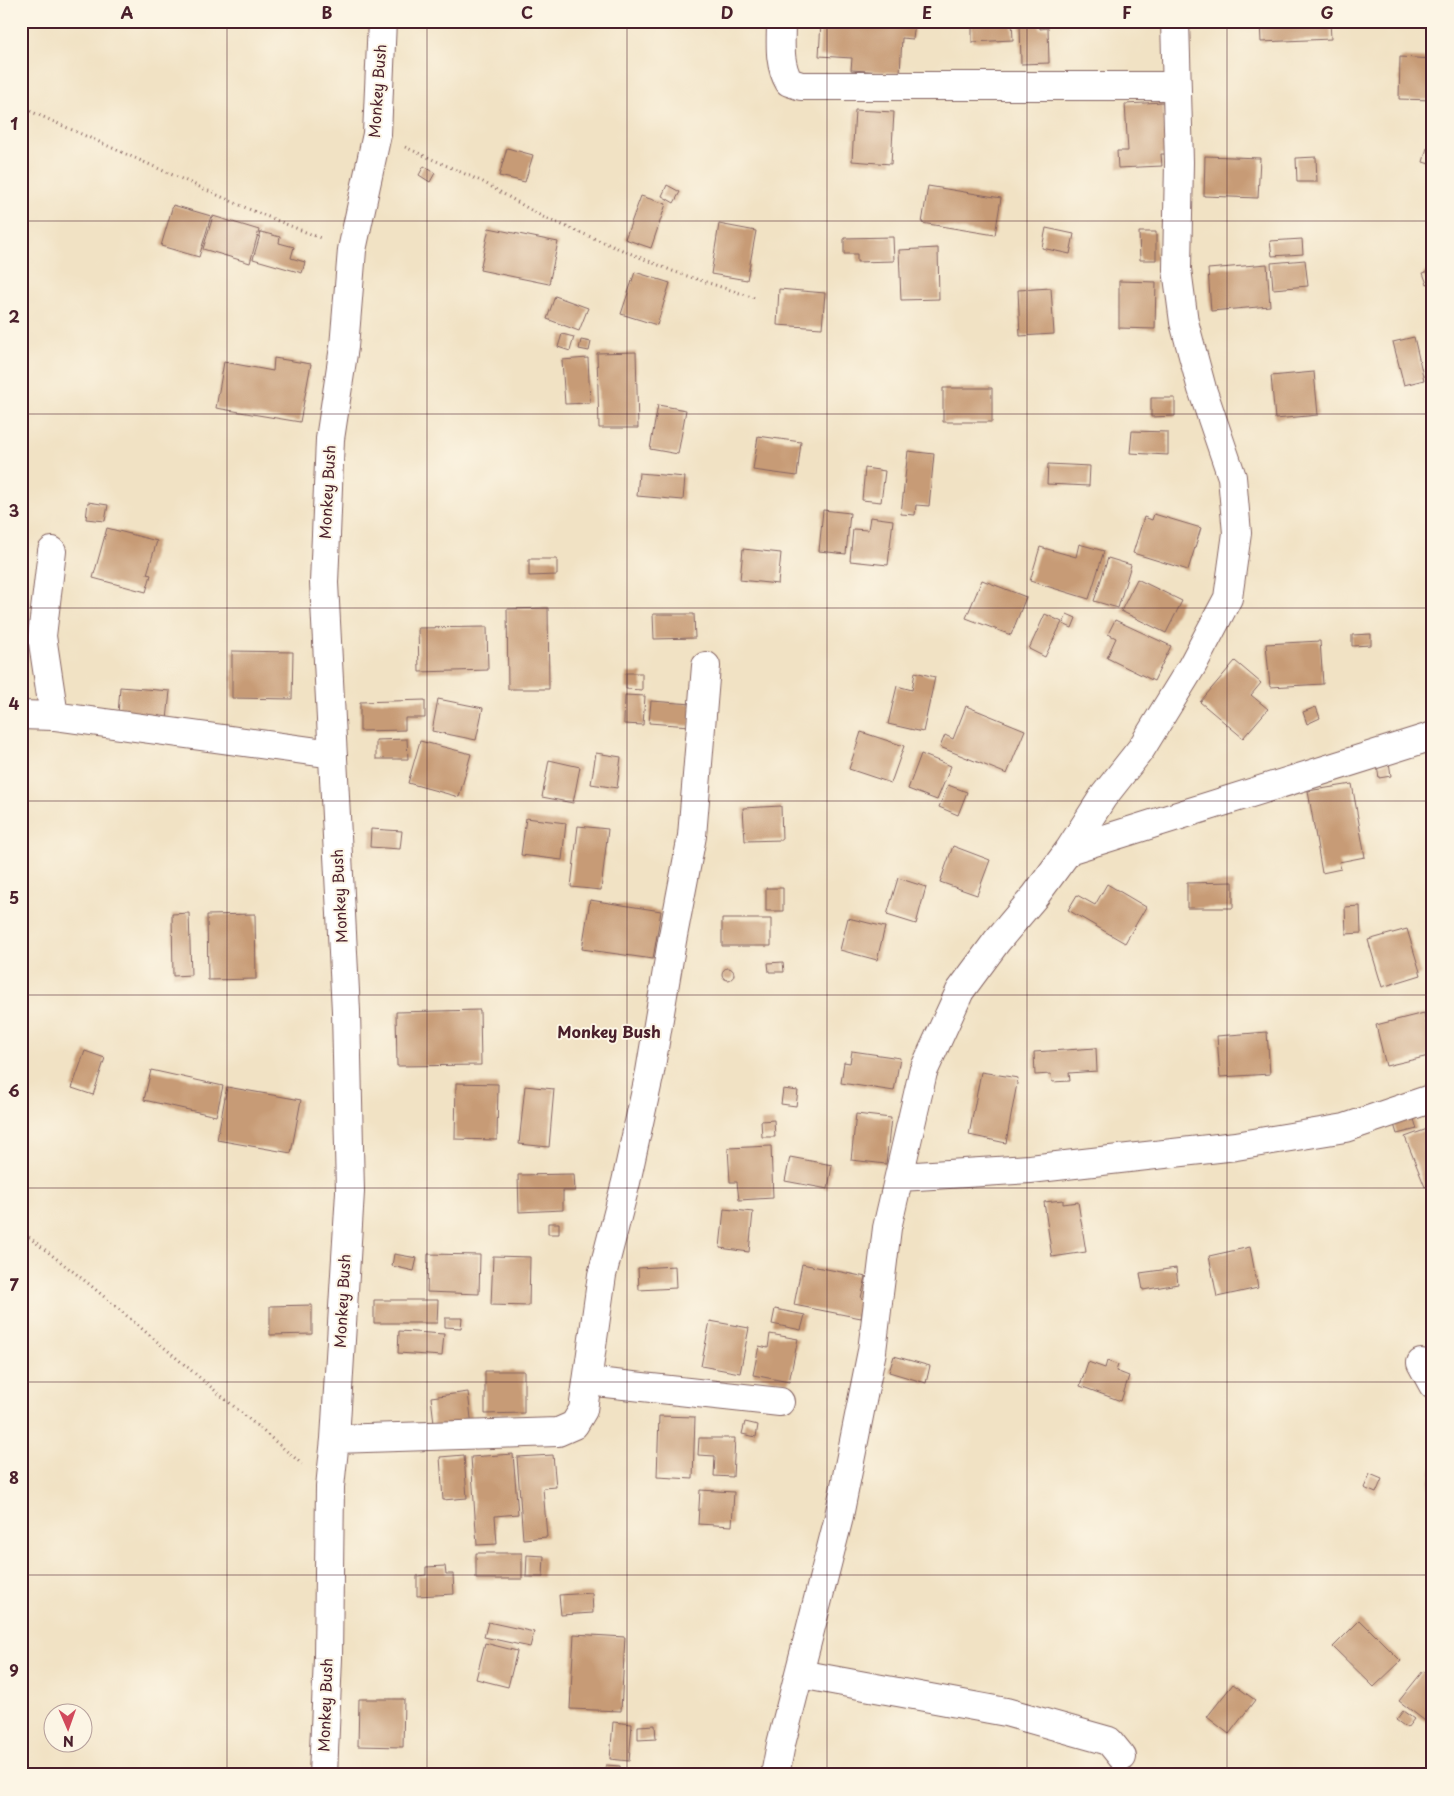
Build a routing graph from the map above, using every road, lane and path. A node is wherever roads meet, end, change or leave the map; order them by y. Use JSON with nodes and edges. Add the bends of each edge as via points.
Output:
{"nodes":[{"id":1,"x":382,"y":21,"type":"edge"},
{"id":2,"x":782,"y":21,"type":"edge"},
{"id":3,"x":1175,"y":21,"type":"edge"},
{"id":4,"x":1176,"y":86,"type":"junction"},
{"id":5,"x":21,"y":107,"type":"edge"},
{"id":6,"x":377,"y":134,"type":"junction"},
{"id":7,"x":352,"y":250,"type":"junction"},
{"id":8,"x":755,"y":298,"type":"dead end"},
{"id":9,"x":52,"y":551,"type":"dead end"},
{"id":10,"x":706,"y":666,"type":"dead end"},
{"id":11,"x":21,"y":715,"type":"edge"},
{"id":12,"x":54,"y":716,"type":"junction"},
{"id":13,"x":1433,"y":736,"type":"edge"},
{"id":14,"x":333,"y":754,"type":"junction"},
{"id":15,"x":1069,"y":850,"type":"junction"},
{"id":16,"x":1433,"y":1098,"type":"edge"},
{"id":17,"x":900,"y":1177,"type":"junction"},
{"id":18,"x":21,"y":1231,"type":"edge"},
{"id":19,"x":587,"y":1381,"type":"junction"},
{"id":20,"x":780,"y":1402,"type":"dead end"},
{"id":21,"x":335,"y":1439,"type":"junction"},
{"id":22,"x":330,"y":1487,"type":"junction"},
{"id":23,"x":800,"y":1674,"type":"junction"},
{"id":24,"x":1122,"y":1757,"type":"dead end"},
{"id":25,"x":323,"y":1775,"type":"edge"},
{"id":26,"x":775,"y":1775,"type":"edge"}],
"edges":[{"from":1,"to":6,"type":"street","name":"Monkey Bush"},
{"from":2,"to":4,"type":"street","via":[[783,72],[789,82],[801,86]]},
{"from":3,"to":4,"type":"street"},
{"from":4,"to":15,"type":"street","via":[[1179,162],[1177,269],[1184,322],[1202,389],[1232,476],[1237,533],[1228,598],[1192,666],[1141,749],[1103,797]]},
{"from":5,"to":7,"type":"path","via":[[251,210]]},
{"from":6,"to":7,"type":"street","name":"Monkey Bush"},
{"from":6,"to":8,"type":"path","via":[[483,182],[543,217],[675,272]]},
{"from":7,"to":14,"type":"street","name":"Monkey Bush","via":[[344,347],[330,439],[324,583]]},
{"from":9,"to":12,"type":"street","via":[[42,636]]},
{"from":10,"to":19,"type":"street","via":[[692,836],[650,1072],[602,1275]]},
{"from":11,"to":12,"type":"street"},
{"from":12,"to":14,"type":"street"},
{"from":13,"to":15,"type":"street"},
{"from":14,"to":21,"type":"street","name":"Monkey Bush","via":[[346,1011],[350,1192]]},
{"from":15,"to":17,"type":"street","via":[[960,991],[923,1072]]},
{"from":16,"to":17,"type":"street","via":[[1345,1128],[1236,1146],[1030,1169]]},
{"from":17,"to":23,"type":"street","via":[[888,1228],[872,1351],[838,1521]]},
{"from":18,"to":22,"type":"path","via":[[89,1284]]},
{"from":19,"to":20,"type":"street"},
{"from":19,"to":21,"type":"street","via":[[582,1410],[574,1426],[558,1432]]},
{"from":21,"to":22,"type":"street","name":"Monkey Bush"},
{"from":22,"to":25,"type":"street","name":"Monkey Bush"},
{"from":23,"to":24,"type":"street","via":[[1006,1712],[1108,1741]]},
{"from":23,"to":26,"type":"street"}]}
